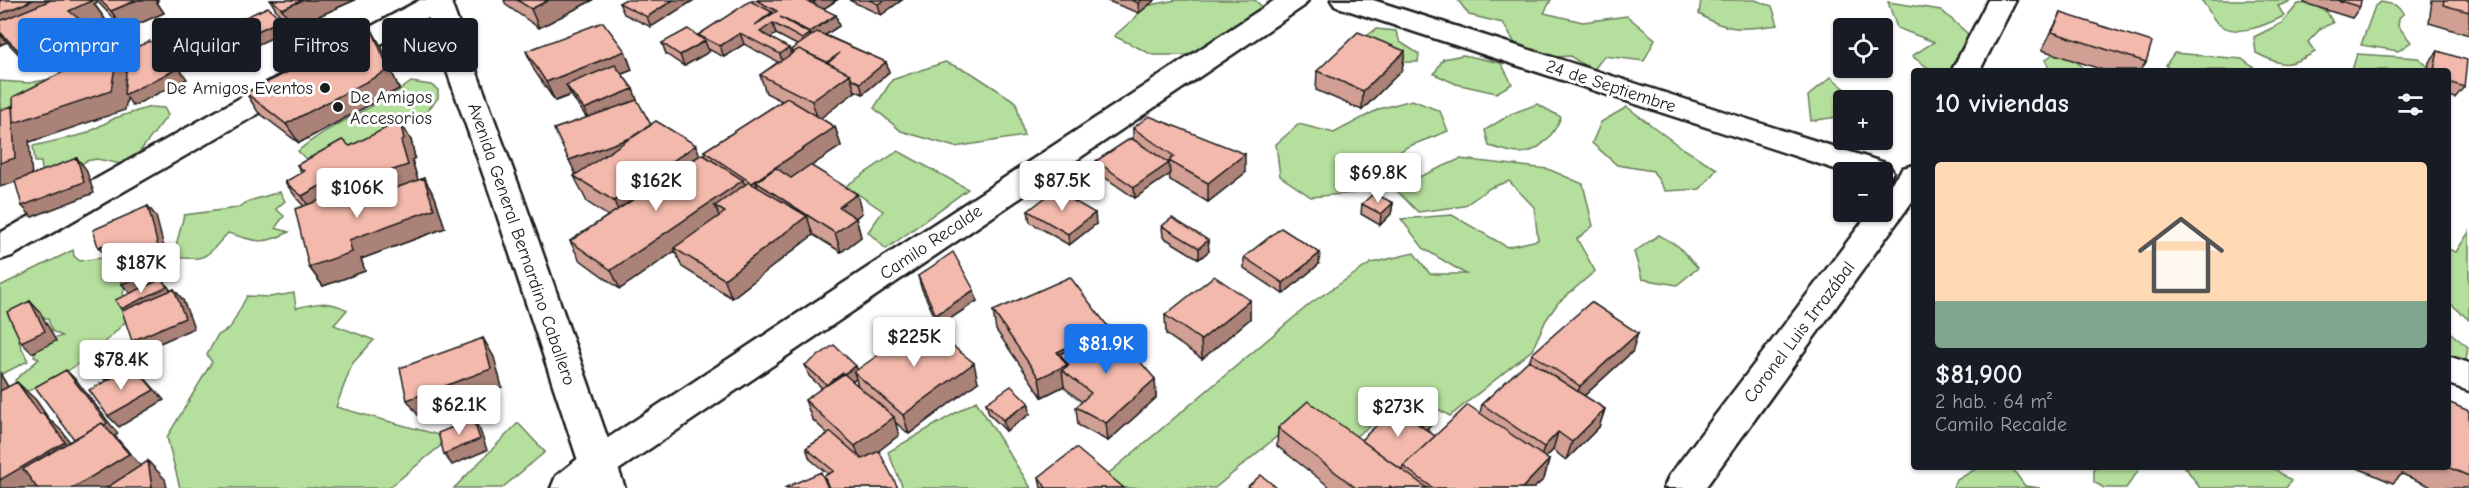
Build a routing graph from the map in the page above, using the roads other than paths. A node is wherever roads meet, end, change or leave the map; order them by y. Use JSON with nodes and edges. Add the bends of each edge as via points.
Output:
{"nodes":[{"id":1,"x":1294,"y":0,"type":"edge"},
{"id":2,"x":1345,"y":0,"type":"edge"},
{"id":3,"x":2002,"y":0,"type":"edge"},
{"id":4,"x":437,"y":1,"type":"edge"},
{"id":5,"x":1967,"y":68,"type":"edge"},
{"id":6,"x":1846,"y":162,"type":"edge"},
{"id":7,"x":1905,"y":179,"type":"edge"},
{"id":8,"x":0,"y":248,"type":"edge"},
{"id":9,"x":2451,"y":371,"type":"edge"},
{"id":10,"x":2469,"y":377,"type":"edge"},
{"id":11,"x":591,"y":480,"type":"edge"},
{"id":12,"x":1683,"y":488,"type":"edge"}],
"edges":[{"from":1,"to":11,"type":"street","name":"Camilo Recalde"},
{"from":2,"to":6,"type":"street","name":"24 de Septiembre"},
{"from":3,"to":5,"type":"street"},
{"from":4,"to":8,"type":"street"},
{"from":4,"to":11,"type":"street","name":"Avenida General Bernardino Caballero","via":[[506,194]]},
{"from":7,"to":12,"type":"street","name":"Coronel Luis Irrazábal"},
{"from":9,"to":10,"type":"street"}]}
